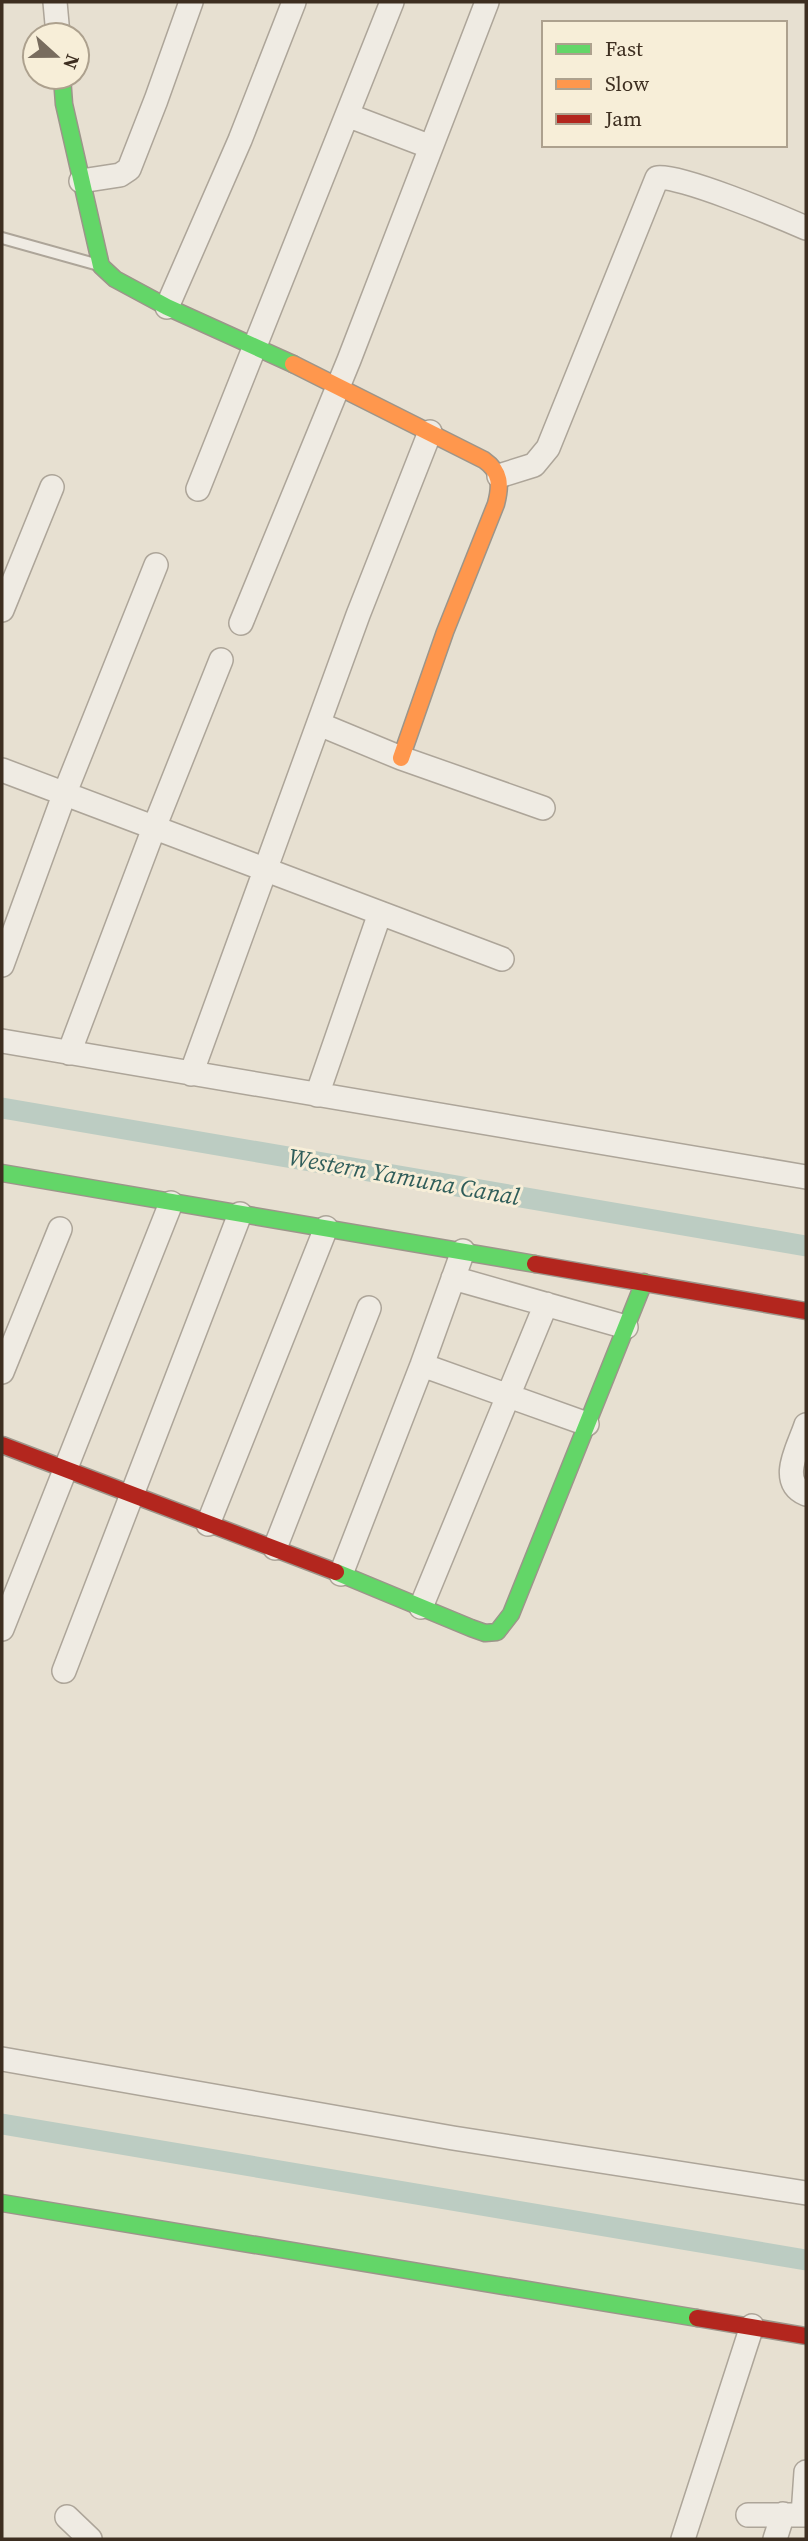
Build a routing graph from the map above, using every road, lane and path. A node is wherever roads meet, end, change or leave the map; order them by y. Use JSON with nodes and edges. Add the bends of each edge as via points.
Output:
{"nodes":[{"id":1,"x":55,"y":2,"type":"edge"},
{"id":2,"x":191,"y":2,"type":"edge"},
{"id":3,"x":294,"y":2,"type":"edge"},
{"id":4,"x":392,"y":2,"type":"edge"},
{"id":5,"x":486,"y":2,"type":"edge"},
{"id":6,"x":57,"y":21,"type":"edge"},
{"id":7,"x":63,"y":91,"type":"edge"},
{"id":8,"x":347,"y":115,"type":"junction"},
{"id":9,"x":431,"y":147,"type":"junction"},
{"id":10,"x":81,"y":181,"type":"junction"},
{"id":11,"x":806,"y":228,"type":"edge"},
{"id":12,"x":2,"y":238,"type":"edge"},
{"id":13,"x":101,"y":266,"type":"junction"},
{"id":14,"x":167,"y":307,"type":"junction"},
{"id":15,"x":256,"y":346,"type":"junction"},
{"id":16,"x":337,"y":386,"type":"junction"},
{"id":17,"x":430,"y":432,"type":"junction"},
{"id":18,"x":499,"y":476,"type":"junction"},
{"id":19,"x":52,"y":487,"type":"dead end"},
{"id":20,"x":198,"y":489,"type":"dead end"},
{"id":21,"x":156,"y":565,"type":"dead end"},
{"id":22,"x":2,"y":610,"type":"edge"},
{"id":23,"x":240,"y":623,"type":"dead end"},
{"id":24,"x":221,"y":660,"type":"dead end"},
{"id":25,"x":319,"y":724,"type":"junction"},
{"id":26,"x":401,"y":758,"type":"junction"},
{"id":27,"x":2,"y":770,"type":"edge"},
{"id":28,"x":64,"y":795,"type":"junction"},
{"id":29,"x":543,"y":808,"type":"dead end"},
{"id":30,"x":154,"y":828,"type":"junction"},
{"id":31,"x":265,"y":870,"type":"junction"},
{"id":32,"x":380,"y":913,"type":"junction"},
{"id":33,"x":502,"y":959,"type":"dead end"},
{"id":34,"x":2,"y":965,"type":"edge"},
{"id":35,"x":2,"y":1041,"type":"edge"},
{"id":36,"x":69,"y":1054,"type":"junction"},
{"id":37,"x":191,"y":1074,"type":"junction"},
{"id":38,"x":317,"y":1095,"type":"junction"},
{"id":39,"x":2,"y":1173,"type":"edge"},
{"id":40,"x":806,"y":1177,"type":"edge"},
{"id":41,"x":171,"y":1203,"type":"junction"},
{"id":42,"x":240,"y":1214,"type":"junction"},
{"id":43,"x":326,"y":1228,"type":"junction"},
{"id":44,"x":60,"y":1229,"type":"dead end"},
{"id":45,"x":463,"y":1251,"type":"junction"},
{"id":46,"x":453,"y":1278,"type":"junction"},
{"id":47,"x":644,"y":1282,"type":"junction"},
{"id":48,"x":545,"y":1304,"type":"junction"},
{"id":49,"x":369,"y":1308,"type":"dead end"},
{"id":50,"x":806,"y":1311,"type":"edge"},
{"id":51,"x":626,"y":1327,"type":"junction"},
{"id":52,"x":422,"y":1365,"type":"junction"},
{"id":53,"x":2,"y":1373,"type":"edge"},
{"id":54,"x":509,"y":1396,"type":"junction"},
{"id":55,"x":587,"y":1424,"type":"junction"},
{"id":56,"x":806,"y":1424,"type":"edge"},
{"id":57,"x":2,"y":1445,"type":"edge"},
{"id":58,"x":65,"y":1470,"type":"junction"},
{"id":59,"x":806,"y":1494,"type":"edge"},
{"id":60,"x":131,"y":1495,"type":"junction"},
{"id":61,"x":208,"y":1524,"type":"junction"},
{"id":62,"x":275,"y":1548,"type":"junction"},
{"id":63,"x":341,"y":1574,"type":"junction"},
{"id":64,"x":421,"y":1607,"type":"junction"},
{"id":65,"x":2,"y":1629,"type":"edge"},
{"id":66,"x":64,"y":1671,"type":"dead end"},
{"id":67,"x":2,"y":2059,"type":"edge"},
{"id":68,"x":806,"y":2193,"type":"edge"},
{"id":69,"x":2,"y":2203,"type":"edge"},
{"id":70,"x":752,"y":2326,"type":"junction"},
{"id":71,"x":806,"y":2336,"type":"edge"},
{"id":72,"x":806,"y":2472,"type":"edge"},
{"id":73,"x":798,"y":2514,"type":"edge"},
{"id":74,"x":748,"y":2515,"type":"dead end"},
{"id":75,"x":67,"y":2517,"type":"dead end"},
{"id":76,"x":90,"y":2539,"type":"edge"},
{"id":77,"x":683,"y":2539,"type":"edge"},
{"id":78,"x":775,"y":2539,"type":"edge"}],
"edges":[{"from":1,"to":6,"type":"street"},
{"from":2,"to":10,"type":"street","via":[[128,169],[120,175]]},
{"from":3,"to":14,"type":"street"},
{"from":4,"to":8,"type":"street"},
{"from":5,"to":9,"type":"street"},
{"from":7,"to":10,"type":"street"},
{"from":8,"to":9,"type":"street"},
{"from":8,"to":15,"type":"street"},
{"from":9,"to":16,"type":"street"},
{"from":10,"to":13,"type":"street"},
{"from":11,"to":18,"type":"street","via":[[687,181],[657,178],[548,448],[534,465]]},
{"from":12,"to":13,"type":"lane"},
{"from":13,"to":14,"type":"street","via":[[115,279]]},
{"from":14,"to":15,"type":"street"},
{"from":15,"to":16,"type":"street"},
{"from":15,"to":20,"type":"street"},
{"from":16,"to":17,"type":"street"},
{"from":16,"to":23,"type":"street"},
{"from":17,"to":18,"type":"street","via":[[484,460]]},
{"from":17,"to":25,"type":"street"},
{"from":18,"to":26,"type":"street","via":[[496,504]]},
{"from":19,"to":22,"type":"street"},
{"from":21,"to":28,"type":"street"},
{"from":24,"to":30,"type":"street"},
{"from":25,"to":26,"type":"street"},
{"from":25,"to":31,"type":"street"},
{"from":26,"to":29,"type":"street"},
{"from":27,"to":28,"type":"street"},
{"from":28,"to":30,"type":"street"},
{"from":28,"to":34,"type":"street"},
{"from":30,"to":31,"type":"street"},
{"from":30,"to":36,"type":"street"},
{"from":31,"to":32,"type":"street"},
{"from":31,"to":37,"type":"street"},
{"from":32,"to":33,"type":"street"},
{"from":32,"to":38,"type":"street"},
{"from":35,"to":36,"type":"street"},
{"from":36,"to":37,"type":"street"},
{"from":37,"to":38,"type":"street"},
{"from":38,"to":40,"type":"street"},
{"from":39,"to":41,"type":"street"},
{"from":41,"to":42,"type":"street"},
{"from":41,"to":58,"type":"street"},
{"from":42,"to":43,"type":"street"},
{"from":42,"to":60,"type":"street"},
{"from":43,"to":45,"type":"street"},
{"from":43,"to":61,"type":"street"},
{"from":44,"to":53,"type":"street"},
{"from":45,"to":46,"type":"street"},
{"from":45,"to":47,"type":"street"},
{"from":46,"to":48,"type":"street"},
{"from":46,"to":52,"type":"street"},
{"from":47,"to":50,"type":"street"},
{"from":47,"to":51,"type":"street"},
{"from":48,"to":51,"type":"street"},
{"from":48,"to":54,"type":"street"},
{"from":49,"to":62,"type":"street"},
{"from":51,"to":55,"type":"street"},
{"from":52,"to":54,"type":"street"},
{"from":52,"to":63,"type":"street"},
{"from":54,"to":55,"type":"street"},
{"from":54,"to":64,"type":"street"},
{"from":55,"to":64,"type":"street","via":[[505,1626],[485,1633]]},
{"from":56,"to":59,"type":"street","via":[[790,1473],[791,1482]]},
{"from":57,"to":58,"type":"street"},
{"from":58,"to":60,"type":"street"},
{"from":58,"to":65,"type":"street"},
{"from":60,"to":61,"type":"street"},
{"from":60,"to":66,"type":"street"},
{"from":61,"to":62,"type":"street"},
{"from":62,"to":63,"type":"street"},
{"from":63,"to":64,"type":"street"},
{"from":67,"to":68,"type":"street"},
{"from":69,"to":70,"type":"street"},
{"from":70,"to":71,"type":"street"},
{"from":70,"to":77,"type":"street"},
{"from":72,"to":73,"type":"street"},
{"from":73,"to":74,"type":"street"},
{"from":73,"to":78,"type":"street"},
{"from":75,"to":76,"type":"street"}]}
